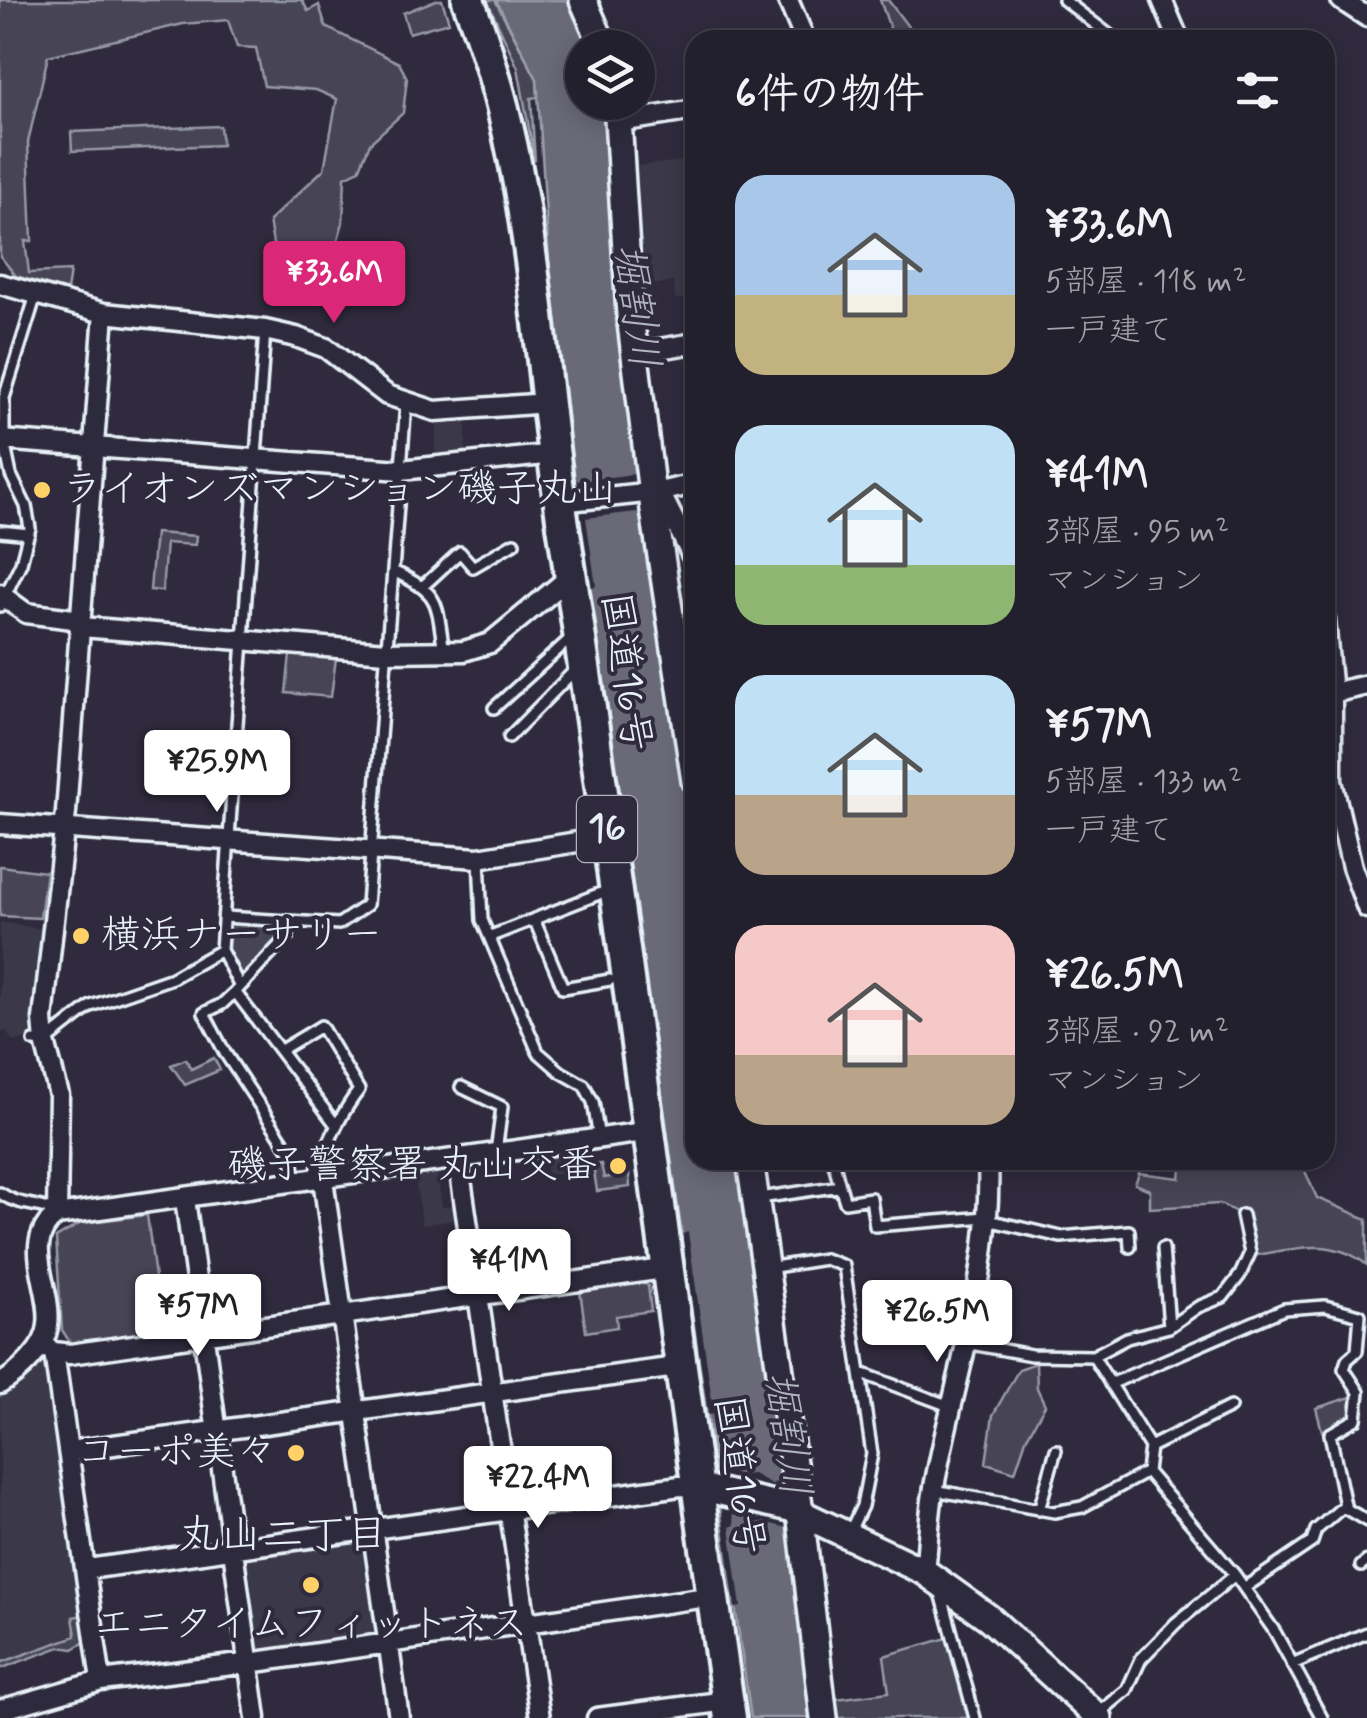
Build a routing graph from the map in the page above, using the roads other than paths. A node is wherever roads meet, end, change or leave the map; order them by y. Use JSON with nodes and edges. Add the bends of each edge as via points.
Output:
{"nodes":[{"id":1,"x":468,"y":0,"type":"edge"},
{"id":2,"x":583,"y":0,"type":"edge"},
{"id":3,"x":1064,"y":0,"type":"edge"},
{"id":4,"x":1162,"y":0,"type":"edge"},
{"id":5,"x":1341,"y":0,"type":"edge"},
{"id":6,"x":790,"y":1,"type":"edge"},
{"id":7,"x":1367,"y":17,"type":"edge"},
{"id":8,"x":596,"y":30,"type":"edge"},
{"id":9,"x":801,"y":30,"type":"edge"},
{"id":10,"x":1103,"y":30,"type":"edge"},
{"id":11,"x":1174,"y":30,"type":"edge"},
{"id":12,"x":685,"y":110,"type":"edge"},
{"id":13,"x":655,"y":111,"type":"edge"},
{"id":14,"x":618,"y":120,"type":"edge"},
{"id":15,"x":0,"y":284,"type":"edge"},
{"id":16,"x":36,"y":294,"type":"junction"},
{"id":17,"x":104,"y":313,"type":"junction"},
{"id":18,"x":265,"y":330,"type":"junction"},
{"id":19,"x":685,"y":345,"type":"edge"},
{"id":20,"x":636,"y":353,"type":"junction"},
{"id":21,"x":406,"y":403,"type":"junction"},
{"id":22,"x":548,"y":403,"type":"junction"},
{"id":23,"x":2,"y":440,"type":"edge"},
{"id":24,"x":95,"y":448,"type":"junction"},
{"id":25,"x":554,"y":454,"type":"junction"},
{"id":26,"x":257,"y":460,"type":"junction"},
{"id":27,"x":401,"y":470,"type":"junction"},
{"id":28,"x":685,"y":486,"type":"edge"},
{"id":29,"x":648,"y":492,"type":"junction"},
{"id":30,"x":569,"y":501,"type":"junction"},
{"id":31,"x":0,"y":531,"type":"edge"},
{"id":32,"x":29,"y":534,"type":"junction"},
{"id":33,"x":685,"y":542,"type":"edge"},
{"id":34,"x":514,"y":543,"type":"dead end"},
{"id":35,"x":393,"y":571,"type":"junction"},
{"id":36,"x":571,"y":576,"type":"junction"},
{"id":37,"x":422,"y":587,"type":"junction"},
{"id":38,"x":2,"y":599,"type":"edge"},
{"id":39,"x":82,"y":626,"type":"junction"},
{"id":40,"x":578,"y":632,"type":"junction"},
{"id":41,"x":243,"y":640,"type":"junction"},
{"id":42,"x":386,"y":652,"type":"junction"},
{"id":43,"x":444,"y":652,"type":"junction"},
{"id":44,"x":583,"y":664,"type":"junction"},
{"id":45,"x":1367,"y":685,"type":"edge"},
{"id":46,"x":1335,"y":692,"type":"edge"},
{"id":47,"x":494,"y":708,"type":"dead end"},
{"id":48,"x":685,"y":719,"type":"edge"},
{"id":49,"x":509,"y":737,"type":"dead end"},
{"id":50,"x":1335,"y":795,"type":"edge"},
{"id":51,"x":0,"y":824,"type":"edge"},
{"id":52,"x":64,"y":830,"type":"junction"},
{"id":53,"x":608,"y":837,"type":"junction"},
{"id":54,"x":229,"y":840,"type":"junction"},
{"id":55,"x":371,"y":852,"type":"junction"},
{"id":56,"x":478,"y":858,"type":"junction"},
{"id":57,"x":616,"y":888,"type":"junction"},
{"id":58,"x":1367,"y":908,"type":"edge"},
{"id":59,"x":224,"y":916,"type":"junction"},
{"id":60,"x":534,"y":919,"type":"junction"},
{"id":61,"x":290,"y":922,"type":"junction"},
{"id":62,"x":491,"y":936,"type":"junction"},
{"id":63,"x":221,"y":950,"type":"junction"},
{"id":64,"x":610,"y":980,"type":"dead end"},
{"id":65,"x":238,"y":990,"type":"junction"},
{"id":66,"x":39,"y":1041,"type":"junction"},
{"id":67,"x":281,"y":1050,"type":"junction"},
{"id":68,"x":461,"y":1087,"type":"dead end"},
{"id":69,"x":336,"y":1125,"type":"junction"},
{"id":70,"x":651,"y":1131,"type":"junction"},
{"id":71,"x":598,"y":1138,"type":"junction"},
{"id":72,"x":496,"y":1154,"type":"junction"},
{"id":73,"x":458,"y":1159,"type":"junction"},
{"id":74,"x":752,"y":1170,"type":"edge"},
{"id":75,"x":836,"y":1170,"type":"edge"},
{"id":76,"x":988,"y":1170,"type":"edge"},
{"id":77,"x":310,"y":1181,"type":"junction"},
{"id":78,"x":840,"y":1186,"type":"junction"},
{"id":79,"x":0,"y":1193,"type":"edge"},
{"id":80,"x":756,"y":1198,"type":"junction"},
{"id":81,"x":185,"y":1199,"type":"junction"},
{"id":82,"x":57,"y":1215,"type":"junction"},
{"id":83,"x":1242,"y":1215,"type":"dead end"},
{"id":84,"x":988,"y":1219,"type":"junction"},
{"id":85,"x":1130,"y":1248,"type":"dead end"},
{"id":86,"x":1163,"y":1248,"type":"dead end"},
{"id":87,"x":670,"y":1268,"type":"junction"},
{"id":88,"x":766,"y":1268,"type":"junction"},
{"id":89,"x":478,"y":1295,"type":"junction"},
{"id":90,"x":342,"y":1314,"type":"junction"},
{"id":91,"x":1169,"y":1327,"type":"junction"},
{"id":92,"x":203,"y":1334,"type":"junction"},
{"id":93,"x":966,"y":1343,"type":"junction"},
{"id":94,"x":48,"y":1349,"type":"junction"},
{"id":95,"x":1093,"y":1356,"type":"junction"},
{"id":96,"x":683,"y":1366,"type":"junction"},
{"id":97,"x":861,"y":1373,"type":"junction"},
{"id":98,"x":0,"y":1384,"type":"edge"},
{"id":99,"x":1110,"y":1384,"type":"junction"},
{"id":100,"x":493,"y":1392,"type":"junction"},
{"id":101,"x":952,"y":1407,"type":"junction"},
{"id":102,"x":1230,"y":1407,"type":"dead end"},
{"id":103,"x":356,"y":1412,"type":"junction"},
{"id":104,"x":216,"y":1431,"type":"junction"},
{"id":105,"x":1150,"y":1447,"type":"junction"},
{"id":106,"x":1056,"y":1450,"type":"dead end"},
{"id":107,"x":70,"y":1451,"type":"junction"},
{"id":108,"x":1147,"y":1472,"type":"junction"},
{"id":109,"x":709,"y":1489,"type":"junction"},
{"id":110,"x":934,"y":1490,"type":"junction"},
{"id":111,"x":1343,"y":1506,"type":"junction"},
{"id":112,"x":510,"y":1510,"type":"junction"},
{"id":113,"x":795,"y":1510,"type":"junction"},
{"id":114,"x":1039,"y":1510,"type":"junction"},
{"id":115,"x":1367,"y":1521,"type":"edge"},
{"id":116,"x":374,"y":1529,"type":"junction"},
{"id":117,"x":848,"y":1534,"type":"junction"},
{"id":118,"x":234,"y":1549,"type":"junction"},
{"id":119,"x":88,"y":1569,"type":"junction"},
{"id":120,"x":1234,"y":1575,"type":"junction"},
{"id":121,"x":932,"y":1576,"type":"junction"},
{"id":122,"x":1244,"y":1588,"type":"junction"},
{"id":123,"x":714,"y":1596,"type":"junction"},
{"id":124,"x":526,"y":1624,"type":"junction"},
{"id":125,"x":1367,"y":1633,"type":"edge"},
{"id":126,"x":389,"y":1641,"type":"junction"},
{"id":127,"x":249,"y":1663,"type":"junction"},
{"id":128,"x":1292,"y":1664,"type":"junction"},
{"id":129,"x":102,"y":1681,"type":"junction"},
{"id":130,"x":0,"y":1710,"type":"edge"},
{"id":131,"x":729,"y":1710,"type":"edge"},
{"id":132,"x":1090,"y":1714,"type":"edge"},
{"id":133,"x":256,"y":1718,"type":"edge"},
{"id":134,"x":400,"y":1718,"type":"edge"},
{"id":135,"x":540,"y":1718,"type":"edge"},
{"id":136,"x":596,"y":1718,"type":"edge"},
{"id":137,"x":824,"y":1718,"type":"edge"},
{"id":138,"x":974,"y":1718,"type":"edge"},
{"id":139,"x":1322,"y":1718,"type":"edge"}],
"edges":[{"from":1,"to":22,"type":"highway","name":"国道16号","number":"16","via":[[509,128]]},
{"from":2,"to":8,"type":"street"},
{"from":3,"to":10,"type":"lane"},
{"from":4,"to":11,"type":"street"},
{"from":5,"to":7,"type":"street"},
{"from":6,"to":9,"type":"street"},
{"from":12,"to":13,"type":"street"},
{"from":14,"to":20,"type":"street"},
{"from":15,"to":16,"type":"street"},
{"from":16,"to":17,"type":"street"},
{"from":16,"to":23,"type":"lane","via":[[4,398]]},
{"from":17,"to":18,"type":"street"},
{"from":17,"to":24,"type":"street"},
{"from":18,"to":21,"type":"street","via":[[326,348]]},
{"from":18,"to":26,"type":"lane"},
{"from":19,"to":20,"type":"street"},
{"from":20,"to":29,"type":"street"},
{"from":21,"to":22,"type":"street","via":[[442,411]]},
{"from":21,"to":27,"type":"lane"},
{"from":22,"to":25,"type":"highway","name":"国道16号","number":"16"},
{"from":23,"to":24,"type":"street"},
{"from":23,"to":32,"type":"lane"},
{"from":24,"to":26,"type":"street"},
{"from":24,"to":39,"type":"street"},
{"from":25,"to":27,"type":"street"},
{"from":25,"to":30,"type":"highway","name":"国道16号","number":"16"},
{"from":26,"to":27,"type":"street"},
{"from":26,"to":41,"type":"lane"},
{"from":27,"to":35,"type":"lane"},
{"from":28,"to":29,"type":"street"},
{"from":29,"to":30,"type":"street"},
{"from":29,"to":33,"type":"street","via":[[663,498]]},
{"from":29,"to":48,"type":"street"},
{"from":30,"to":36,"type":"highway","name":"国道16号","number":"16"},
{"from":31,"to":32,"type":"lane"},
{"from":32,"to":38,"type":"lane"},
{"from":34,"to":37,"type":"lane","via":[[473,567],[460,552]]},
{"from":35,"to":37,"type":"lane"},
{"from":35,"to":42,"type":"lane"},
{"from":36,"to":40,"type":"highway","name":"国道16号","number":"16"},
{"from":36,"to":43,"type":"street","via":[[490,643]]},
{"from":37,"to":43,"type":"lane","via":[[436,601]]},
{"from":38,"to":39,"type":"street","via":[[26,614]]},
{"from":39,"to":41,"type":"street"},
{"from":39,"to":52,"type":"street"},
{"from":40,"to":44,"type":"highway","name":"国道16号","number":"16"},
{"from":40,"to":47,"type":"lane"},
{"from":41,"to":42,"type":"street"},
{"from":41,"to":54,"type":"lane"},
{"from":42,"to":43,"type":"street"},
{"from":42,"to":55,"type":"lane"},
{"from":44,"to":49,"type":"lane"},
{"from":44,"to":53,"type":"highway","name":"国道16号","number":"16"},
{"from":45,"to":46,"type":"street"},
{"from":50,"to":58,"type":"street"},
{"from":51,"to":52,"type":"street"},
{"from":52,"to":54,"type":"street"},
{"from":52,"to":66,"type":"street"},
{"from":53,"to":56,"type":"street"},
{"from":53,"to":57,"type":"highway","name":"国道16号","number":"16"},
{"from":54,"to":55,"type":"street"},
{"from":54,"to":59,"type":"lane"},
{"from":55,"to":56,"type":"street"},
{"from":55,"to":61,"type":"lane","via":[[364,910],[339,924]]},
{"from":56,"to":62,"type":"lane","via":[[482,920]]},
{"from":57,"to":60,"type":"lane"},
{"from":57,"to":70,"type":"highway","name":"国道16号","number":"16"},
{"from":59,"to":61,"type":"lane"},
{"from":59,"to":63,"type":"lane"},
{"from":60,"to":62,"type":"lane"},
{"from":60,"to":64,"type":"lane","via":[[563,988]]},
{"from":61,"to":65,"type":"lane","via":[[288,936]]},
{"from":62,"to":71,"type":"lane","via":[[538,1052],[584,1085]]},
{"from":63,"to":65,"type":"lane"},
{"from":63,"to":66,"type":"lane","via":[[172,978],[91,1006]]},
{"from":65,"to":67,"type":"lane"},
{"from":65,"to":77,"type":"lane","via":[[206,1010],[206,1017]]},
{"from":66,"to":82,"type":"street","via":[[59,1095]]},
{"from":67,"to":69,"type":"lane"},
{"from":67,"to":69,"type":"lane","via":[[321,1026],[360,1090]]},
{"from":68,"to":72,"type":"lane","via":[[502,1107]]},
{"from":69,"to":77,"type":"lane"},
{"from":70,"to":71,"type":"street"},
{"from":70,"to":87,"type":"highway","name":"国道16号","number":"16"},
{"from":71,"to":72,"type":"street"},
{"from":72,"to":73,"type":"street"},
{"from":73,"to":77,"type":"street"},
{"from":73,"to":89,"type":"street"},
{"from":74,"to":80,"type":"street"},
{"from":75,"to":78,"type":"lane"},
{"from":76,"to":84,"type":"street"},
{"from":77,"to":81,"type":"street"},
{"from":77,"to":90,"type":"street"},
{"from":78,"to":80,"type":"lane"},
{"from":78,"to":84,"type":"lane","via":[[845,1202],[871,1198],[874,1226]]},
{"from":79,"to":82,"type":"lane"},
{"from":80,"to":88,"type":"street"},
{"from":81,"to":82,"type":"street"},
{"from":81,"to":92,"type":"street"},
{"from":82,"to":94,"type":"street","via":[[38,1243]]},
{"from":83,"to":91,"type":"lane","via":[[1250,1253],[1240,1274],[1222,1296]]},
{"from":84,"to":85,"type":"lane","via":[[1061,1237],[1128,1231]]},
{"from":84,"to":93,"type":"street"},
{"from":86,"to":91,"type":"lane"},
{"from":87,"to":89,"type":"street"},
{"from":87,"to":96,"type":"highway","name":"国道16号","number":"16"},
{"from":88,"to":97,"type":"lane","via":[[825,1260],[844,1266]]},
{"from":88,"to":113,"type":"street"},
{"from":89,"to":90,"type":"street"},
{"from":89,"to":100,"type":"street"},
{"from":90,"to":92,"type":"street"},
{"from":90,"to":103,"type":"street"},
{"from":91,"to":95,"type":"lane"},
{"from":92,"to":94,"type":"street","via":[[70,1354]]},
{"from":92,"to":104,"type":"street"},
{"from":93,"to":95,"type":"lane","via":[[1031,1355]]},
{"from":93,"to":101,"type":"street"},
{"from":94,"to":98,"type":"street"},
{"from":94,"to":107,"type":"street"},
{"from":95,"to":99,"type":"lane"},
{"from":96,"to":100,"type":"street"},
{"from":96,"to":109,"type":"highway","name":"国道16号","number":"16"},
{"from":97,"to":101,"type":"lane"},
{"from":97,"to":117,"type":"lane","via":[[872,1454],[862,1506]]},
{"from":99,"to":105,"type":"lane"},
{"from":99,"to":111,"type":"lane","via":[[1284,1309],[1325,1306],[1360,1315],[1357,1351],[1344,1369],[1358,1392],[1356,1419],[1330,1434]]},
{"from":100,"to":103,"type":"street"},
{"from":100,"to":112,"type":"street"},
{"from":101,"to":110,"type":"street"},
{"from":102,"to":105,"type":"lane"},
{"from":103,"to":104,"type":"street"},
{"from":103,"to":116,"type":"street"},
{"from":104,"to":107,"type":"street"},
{"from":104,"to":118,"type":"street"},
{"from":105,"to":108,"type":"lane"},
{"from":106,"to":114,"type":"lane"},
{"from":107,"to":119,"type":"street"},
{"from":108,"to":114,"type":"lane","via":[[1082,1507]]},
{"from":108,"to":120,"type":"lane"},
{"from":109,"to":112,"type":"street","via":[[680,1486]]},
{"from":109,"to":113,"type":"street"},
{"from":109,"to":123,"type":"highway","name":"国道16号","number":"16"},
{"from":110,"to":114,"type":"lane"},
{"from":110,"to":121,"type":"street"},
{"from":111,"to":115,"type":"lane"},
{"from":111,"to":122,"type":"lane","via":[[1312,1542]]},
{"from":112,"to":116,"type":"street"},
{"from":112,"to":124,"type":"street"},
{"from":113,"to":117,"type":"street"},
{"from":113,"to":137,"type":"street"},
{"from":116,"to":118,"type":"street"},
{"from":116,"to":126,"type":"street"},
{"from":117,"to":121,"type":"street"},
{"from":118,"to":119,"type":"street"},
{"from":118,"to":127,"type":"street"},
{"from":119,"to":129,"type":"street"},
{"from":120,"to":122,"type":"lane"},
{"from":120,"to":132,"type":"lane","via":[[1176,1623],[1142,1660],[1127,1690]]},
{"from":121,"to":132,"type":"street","via":[[989,1618]]},
{"from":121,"to":138,"type":"lane"},
{"from":122,"to":128,"type":"lane"},
{"from":123,"to":124,"type":"street"},
{"from":123,"to":131,"type":"highway","name":"国道16号","number":"16"},
{"from":124,"to":126,"type":"street"},
{"from":124,"to":135,"type":"street"},
{"from":125,"to":128,"type":"lane"},
{"from":126,"to":127,"type":"street"},
{"from":126,"to":134,"type":"street"},
{"from":127,"to":129,"type":"street"},
{"from":127,"to":133,"type":"street"},
{"from":128,"to":139,"type":"lane"},
{"from":129,"to":130,"type":"street"},
{"from":131,"to":136,"type":"street"}]}
